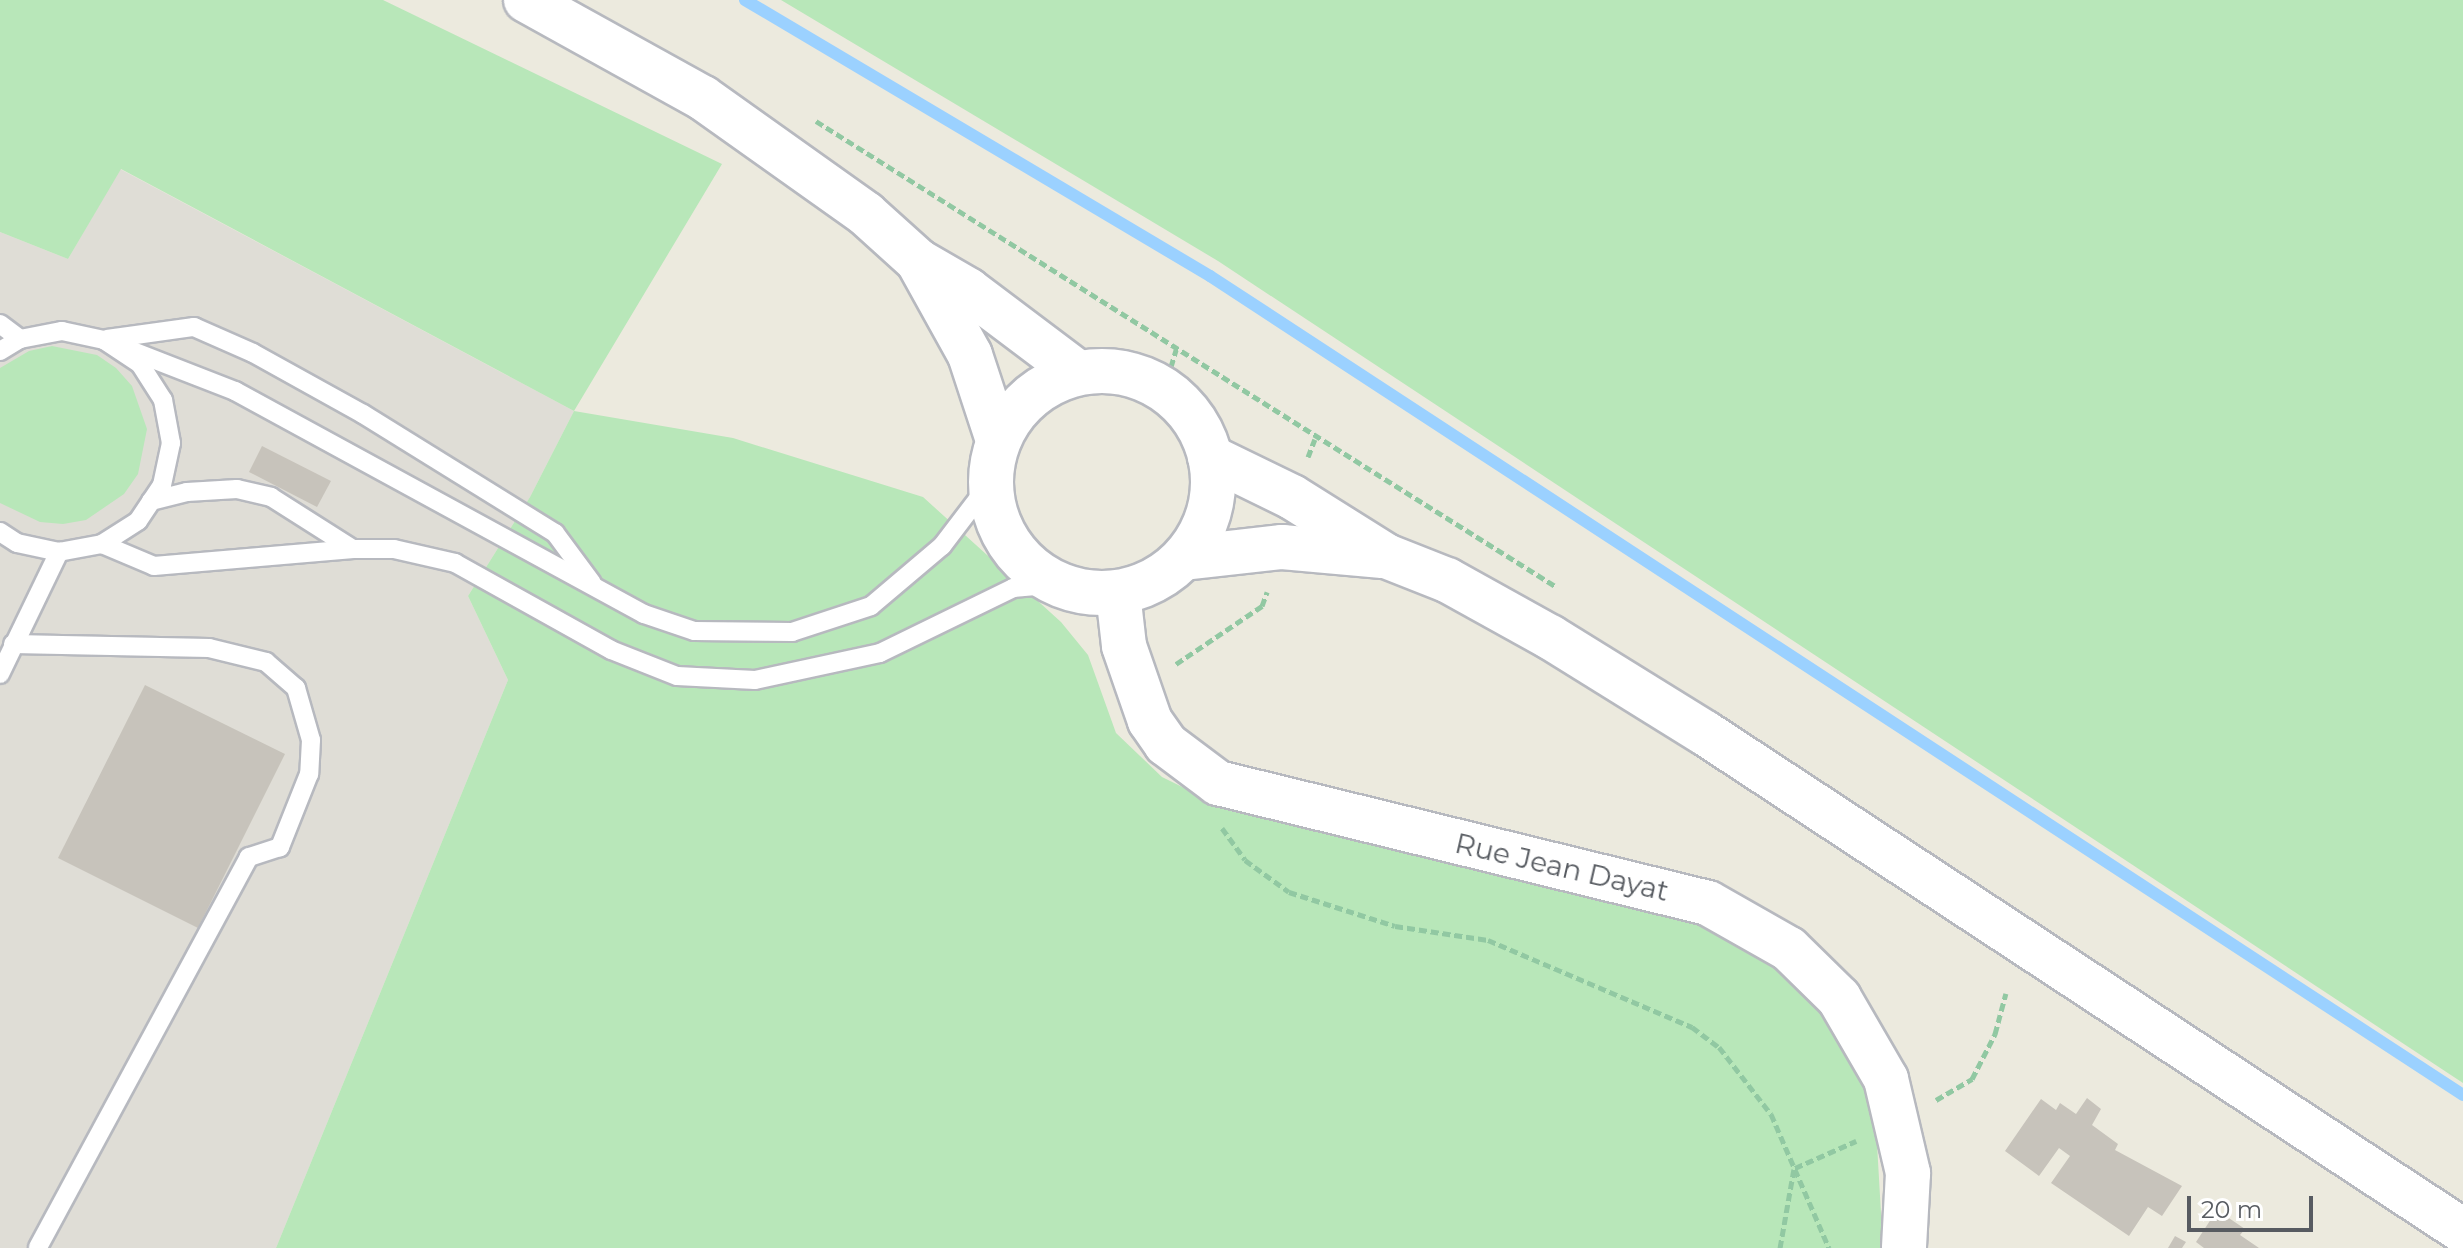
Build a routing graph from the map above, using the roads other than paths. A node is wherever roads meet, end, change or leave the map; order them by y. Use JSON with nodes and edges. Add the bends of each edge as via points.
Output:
{"nodes":[{"id":1,"x":526,"y":0,"type":"edge"},
{"id":2,"x":918,"y":261,"type":"junction"},
{"id":3,"x":0,"y":324,"type":"edge"},
{"id":4,"x":20,"y":339,"type":"junction"},
{"id":5,"x":104,"y":340,"type":"junction"},
{"id":6,"x":0,"y":351,"type":"edge"},
{"id":7,"x":1078,"y":373,"type":"junction"},
{"id":8,"x":998,"y":440,"type":"junction"},
{"id":9,"x":1210,"y":457,"type":"junction"},
{"id":10,"x":990,"y":483,"type":"junction"},
{"id":11,"x":151,"y":501,"type":"junction"},
{"id":12,"x":0,"y":532,"type":"edge"},
{"id":13,"x":102,"y":544,"type":"junction"},
{"id":14,"x":353,"y":549,"type":"junction"},
{"id":15,"x":59,"y":552,"type":"junction"},
{"id":16,"x":1386,"y":556,"type":"junction"},
{"id":17,"x":1184,"y":558,"type":"junction"},
{"id":18,"x":1058,"y":584,"type":"junction"},
{"id":19,"x":596,"y":588,"type":"junction"},
{"id":20,"x":1118,"y":593,"type":"junction"},
{"id":21,"x":13,"y":644,"type":"junction"},
{"id":22,"x":0,"y":674,"type":"edge"},
{"id":23,"x":2463,"y":1231,"type":"edge"},
{"id":24,"x":38,"y":1248,"type":"edge"},
{"id":25,"x":1904,"y":1248,"type":"edge"}],
"edges":[{"from":1,"to":2,"type":"main road","via":[[703,98],[866,214]]},
{"from":2,"to":7,"type":"main road","via":[[968,290]]},
{"from":2,"to":8,"type":"main road","via":[[970,355]]},
{"from":3,"to":4,"type":"lane"},
{"from":4,"to":5,"type":"lane","via":[[62,331]]},
{"from":4,"to":6,"type":"lane"},
{"from":5,"to":11,"type":"lane","via":[[140,364],[163,400],[171,443],[162,485]]},
{"from":5,"to":19,"type":"lane","via":[[235,391]]},
{"from":5,"to":19,"type":"lane","via":[[194,327],[253,353],[555,533]]},
{"from":7,"to":8,"type":"main road","via":[[1036,392]]},
{"from":7,"to":9,"type":"main road","via":[[1170,370]]},
{"from":8,"to":10,"type":"main road"},
{"from":9,"to":16,"type":"main road","via":[[1292,497]]},
{"from":9,"to":17,"type":"main road","via":[[1211,504],[1201,533]]},
{"from":10,"to":18,"type":"main road","via":[[994,512],[1013,550]]},
{"from":10,"to":19,"type":"lane","via":[[942,546],[871,606],[792,632],[694,631]]},
{"from":11,"to":13,"type":"lane","via":[[138,521]]},
{"from":11,"to":14,"type":"lane","via":[[237,489],[271,497]]},
{"from":12,"to":15,"type":"lane","via":[[17,543]]},
{"from":13,"to":14,"type":"lane","via":[[154,566]]},
{"from":13,"to":15,"type":"lane"},
{"from":14,"to":18,"type":"lane","via":[[394,549],[455,563],[611,650],[677,676],[755,680],[880,653],[1013,588]]},
{"from":15,"to":21,"type":"lane"},
{"from":16,"to":17,"type":"main road","via":[[1282,547]]},
{"from":16,"to":23,"type":"main road","via":[[1447,580],[1537,629],[1705,733]]},
{"from":17,"to":20,"type":"main road","via":[[1156,579]]},
{"from":18,"to":20,"type":"main road","via":[[1081,592]]},
{"from":20,"to":25,"type":"main road","name":"Rue Jean Dayat","via":[[1124,646],[1150,721],[1166,744],[1218,783],[1708,903],[1789,949],[1839,998],[1886,1079],[1908,1173]]},
{"from":21,"to":22,"type":"lane"},
{"from":21,"to":24,"type":"lane","via":[[209,648],[266,662],[296,688],[311,740],[309,774],[280,847],[249,857]]}]}
